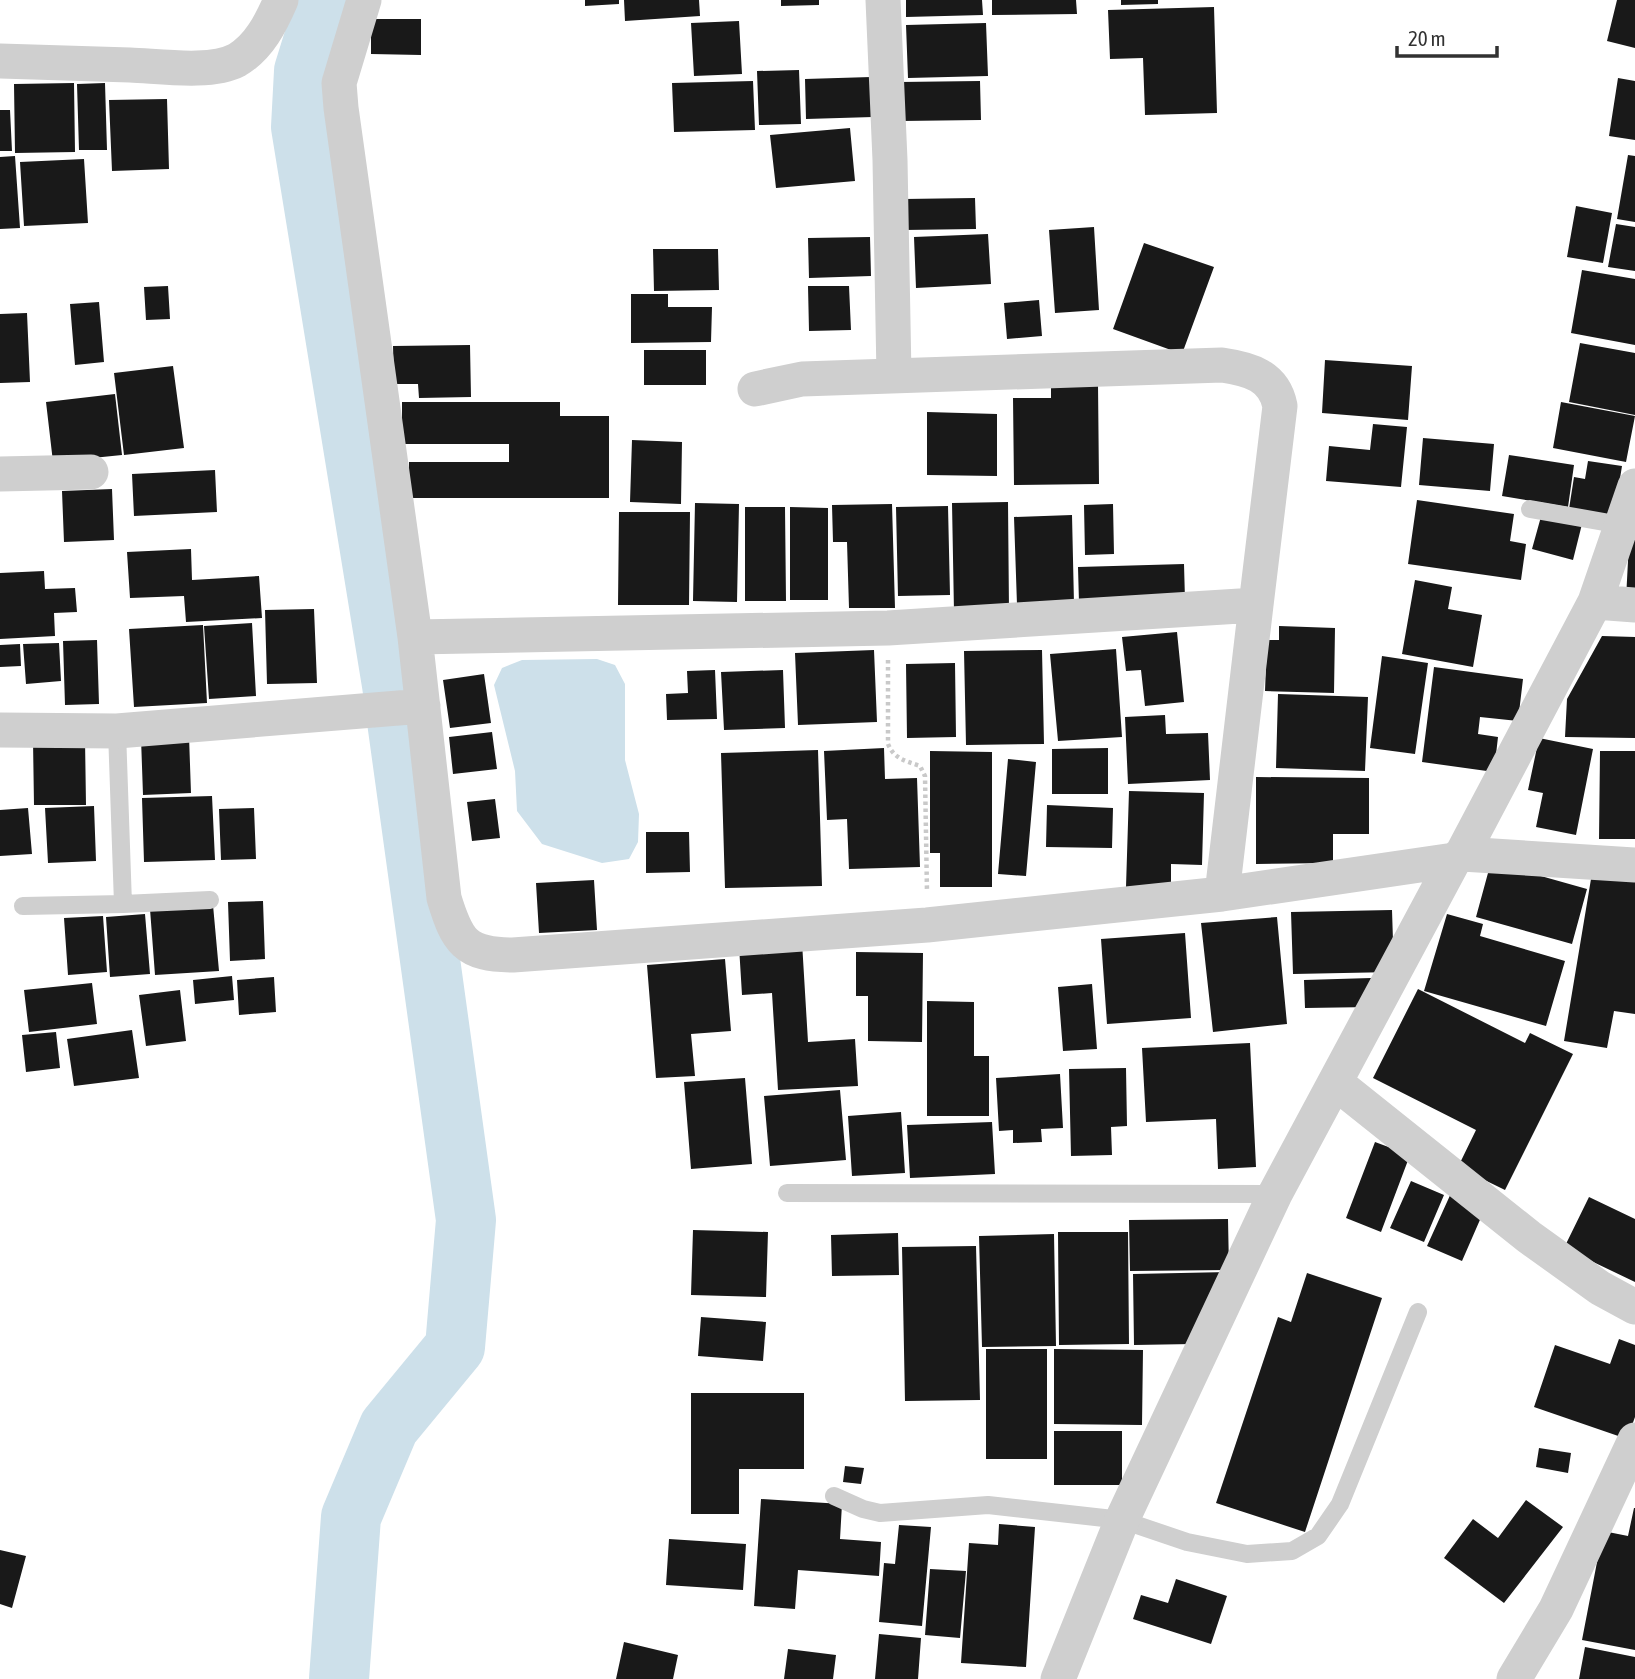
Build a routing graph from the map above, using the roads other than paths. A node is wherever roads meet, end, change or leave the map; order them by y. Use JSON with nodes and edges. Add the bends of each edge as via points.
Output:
{"nodes":[{"id":1,"x":281,"y":0,"type":"edge"},
{"id":2,"x":364,"y":0,"type":"edge"},
{"id":3,"x":883,"y":0,"type":"edge"},
{"id":4,"x":0,"y":61,"type":"edge"},
{"id":5,"x":894,"y":376,"type":"junction"},
{"id":6,"x":755,"y":389,"type":"dead end"},
{"id":7,"x":91,"y":472,"type":"dead end"},
{"id":8,"x":0,"y":474,"type":"edge"},
{"id":9,"x":1635,"y":486,"type":"edge"},
{"id":10,"x":1531,"y":509,"type":"dead end"},
{"id":11,"x":1621,"y":525,"type":"junction"},
{"id":12,"x":1595,"y":602,"type":"junction"},
{"id":13,"x":1256,"y":605,"type":"junction"},
{"id":14,"x":1635,"y":605,"type":"edge"},
{"id":15,"x":415,"y":637,"type":"junction"},
{"id":16,"x":415,"y":707,"type":"junction"},
{"id":17,"x":0,"y":730,"type":"edge"},
{"id":18,"x":117,"y":730,"type":"junction"},
{"id":19,"x":1458,"y":857,"type":"junction"},
{"id":20,"x":1635,"y":865,"type":"edge"},
{"id":21,"x":1222,"y":894,"type":"junction"},
{"id":22,"x":210,"y":900,"type":"dead end"},
{"id":23,"x":123,"y":904,"type":"junction"},
{"id":24,"x":23,"y":906,"type":"dead end"},
{"id":25,"x":1336,"y":1083,"type":"junction"},
{"id":26,"x":786,"y":1194,"type":"dead end"},
{"id":27,"x":1275,"y":1194,"type":"junction"},
{"id":28,"x":1635,"y":1307,"type":"edge"},
{"id":29,"x":1418,"y":1312,"type":"dead end"},
{"id":30,"x":1635,"y":1440,"type":"edge"},
{"id":31,"x":834,"y":1496,"type":"dead end"},
{"id":32,"x":1122,"y":1520,"type":"junction"},
{"id":33,"x":1058,"y":1679,"type":"edge"},
{"id":34,"x":1514,"y":1679,"type":"edge"}],
"edges":[{"from":1,"to":4,"type":"street","via":[[260,39],[237,60],[223,65]]},
{"from":2,"to":15,"type":"street","via":[[339,83]]},
{"from":3,"to":5,"type":"street"},
{"from":5,"to":6,"type":"street","via":[[802,379]]},
{"from":5,"to":13,"type":"street","via":[[1222,365],[1246,368],[1263,377],[1277,393],[1280,406]]},
{"from":7,"to":8,"type":"street"},
{"from":9,"to":11,"type":"street"},
{"from":10,"to":11,"type":"lane"},
{"from":11,"to":12,"type":"street"},
{"from":12,"to":14,"type":"street"},
{"from":12,"to":19,"type":"street"},
{"from":13,"to":15,"type":"street","via":[[888,628]]},
{"from":13,"to":21,"type":"street"},
{"from":15,"to":16,"type":"street"},
{"from":16,"to":18,"type":"street"},
{"from":16,"to":21,"type":"street","via":[[444,898],[452,923],[466,944],[488,955],[928,925]]},
{"from":17,"to":18,"type":"street"},
{"from":18,"to":23,"type":"lane"},
{"from":19,"to":20,"type":"street"},
{"from":19,"to":21,"type":"street"},
{"from":19,"to":25,"type":"street"},
{"from":22,"to":23,"type":"lane"},
{"from":23,"to":24,"type":"lane"},
{"from":25,"to":27,"type":"street"},
{"from":25,"to":28,"type":"street","via":[[1529,1237]]},
{"from":26,"to":27,"type":"lane"},
{"from":27,"to":32,"type":"street"},
{"from":29,"to":32,"type":"lane","via":[[1340,1504],[1318,1536],[1292,1551],[1247,1554],[1187,1542]]},
{"from":30,"to":34,"type":"street","via":[[1556,1609]]},
{"from":31,"to":32,"type":"lane","via":[[880,1513],[988,1505]]},
{"from":32,"to":33,"type":"street"}]}
